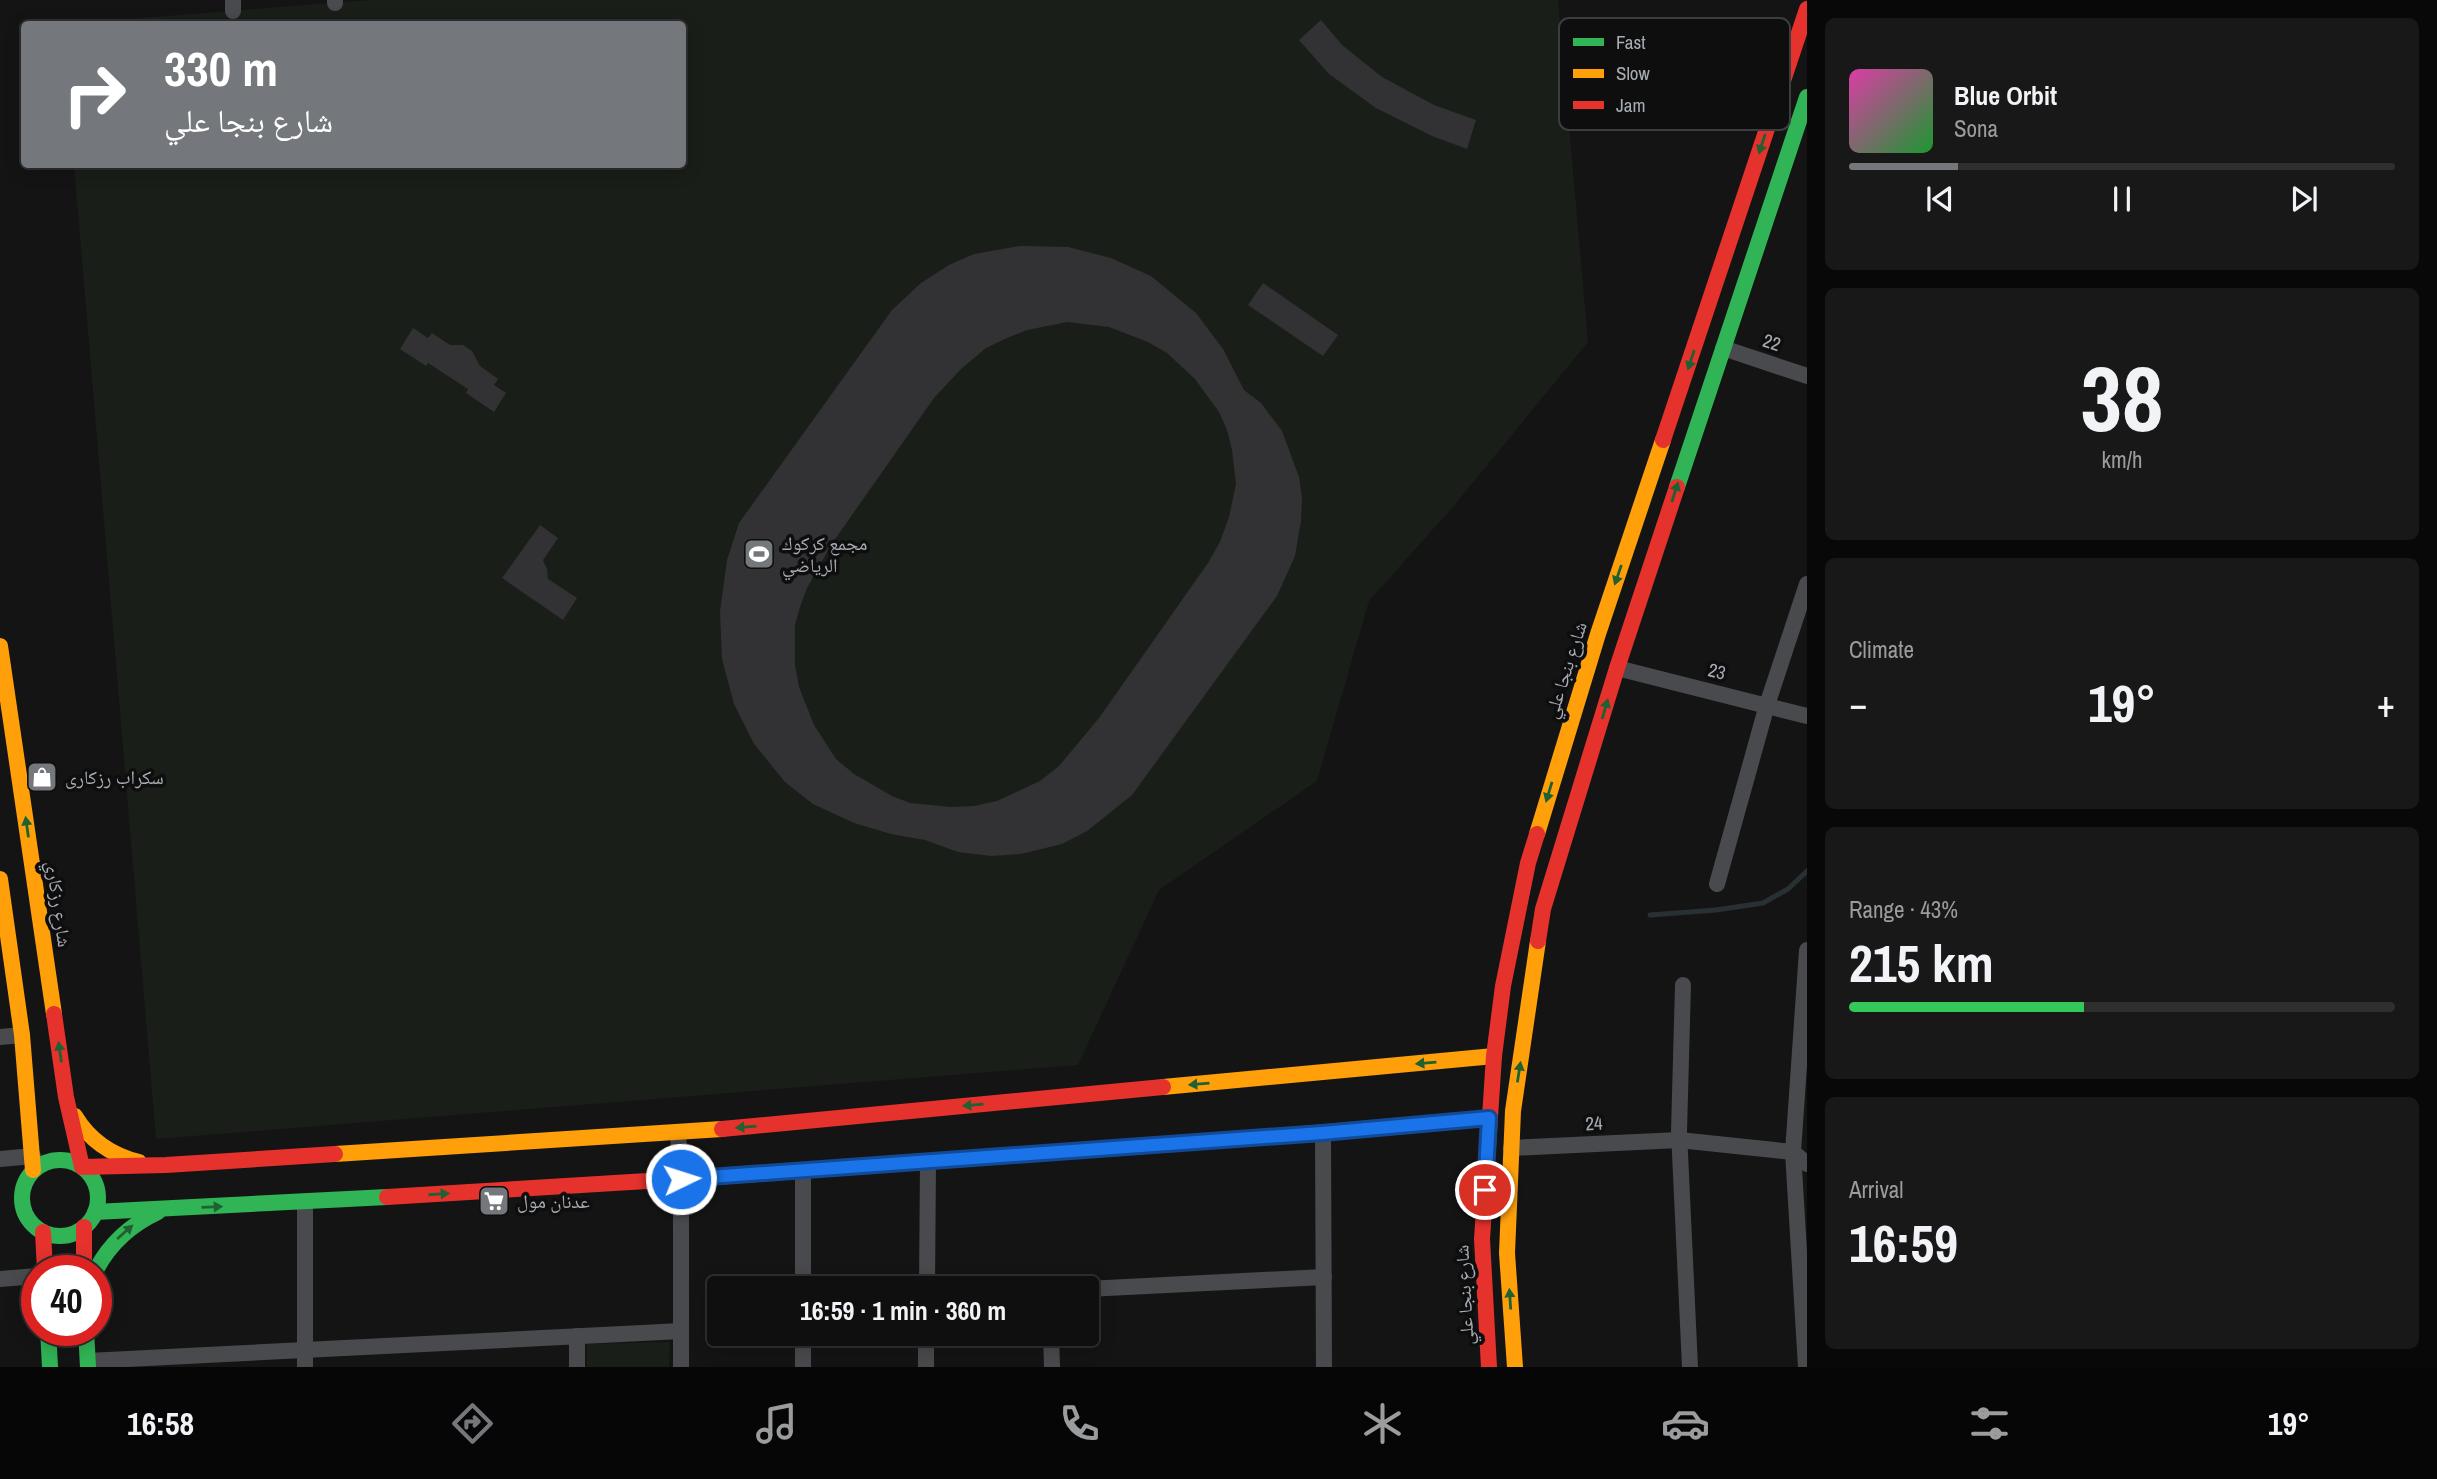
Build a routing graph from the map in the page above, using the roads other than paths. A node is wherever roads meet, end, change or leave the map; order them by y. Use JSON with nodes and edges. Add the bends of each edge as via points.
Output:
{"nodes":[{"id":1,"x":1807,"y":9,"type":"edge"},
{"id":2,"x":1790,"y":60,"type":"edge"},
{"id":3,"x":1807,"y":97,"type":"edge"},
{"id":4,"x":1767,"y":130,"type":"edge"},
{"id":5,"x":1723,"y":348,"type":"junction"},
{"id":6,"x":1807,"y":376,"type":"edge"},
{"id":7,"x":1807,"y":584,"type":"edge"},
{"id":8,"x":0,"y":646,"type":"edge"},
{"id":9,"x":1617,"y":668,"type":"junction"},
{"id":10,"x":1767,"y":705,"type":"junction"},
{"id":11,"x":1807,"y":716,"type":"edge"},
{"id":12,"x":1565,"y":737,"type":"junction"},
{"id":13,"x":1594,"y":746,"type":"junction"},
{"id":14,"x":0,"y":879,"type":"edge"},
{"id":15,"x":1717,"y":884,"type":"dead end"},
{"id":16,"x":3,"y":916,"type":"edge"},
{"id":17,"x":1807,"y":950,"type":"edge"},
{"id":18,"x":1683,"y":985,"type":"dead end"},
{"id":19,"x":22,"y":1035,"type":"junction"},
{"id":20,"x":0,"y":1037,"type":"edge"},
{"id":21,"x":1493,"y":1056,"type":"junction"},
{"id":22,"x":66,"y":1097,"type":"junction"},
{"id":23,"x":1489,"y":1118,"type":"junction"},
{"id":24,"x":678,"y":1133,"type":"junction"},
{"id":25,"x":1322,"y":1133,"type":"junction"},
{"id":26,"x":1679,"y":1140,"type":"junction"},
{"id":27,"x":1511,"y":1148,"type":"junction"},
{"id":28,"x":1793,"y":1152,"type":"junction"},
{"id":29,"x":0,"y":1159,"type":"edge"},
{"id":30,"x":928,"y":1161,"type":"junction"},
{"id":31,"x":33,"y":1163,"type":"junction"},
{"id":32,"x":1807,"y":1164,"type":"edge"},
{"id":33,"x":166,"y":1166,"type":"junction"},
{"id":34,"x":82,"y":1167,"type":"junction"},
{"id":35,"x":803,"y":1171,"type":"junction"},
{"id":36,"x":681,"y":1179,"type":"junction"},
{"id":37,"x":305,"y":1203,"type":"junction"},
{"id":38,"x":167,"y":1209,"type":"junction"},
{"id":39,"x":95,"y":1212,"type":"junction"},
{"id":40,"x":84,"y":1227,"type":"junction"},
{"id":41,"x":43,"y":1232,"type":"junction"},
{"id":42,"x":44,"y":1255,"type":"edge"},
{"id":43,"x":84,"y":1255,"type":"edge"},
{"id":44,"x":105,"y":1255,"type":"edge"},
{"id":45,"x":803,"y":1276,"type":"edge"},
{"id":46,"x":927,"y":1276,"type":"edge"},
{"id":47,"x":21,"y":1277,"type":"edge"},
{"id":48,"x":1324,"y":1277,"type":"junction"},
{"id":49,"x":0,"y":1279,"type":"edge"},
{"id":50,"x":1099,"y":1288,"type":"edge"},
{"id":51,"x":681,"y":1331,"type":"junction"},
{"id":52,"x":577,"y":1336,"type":"junction"},
{"id":53,"x":49,"y":1346,"type":"edge"},
{"id":54,"x":87,"y":1346,"type":"edge"},
{"id":55,"x":803,"y":1346,"type":"edge"},
{"id":56,"x":926,"y":1346,"type":"edge"},
{"id":57,"x":1051,"y":1346,"type":"edge"},
{"id":58,"x":305,"y":1359,"type":"edge"},
{"id":59,"x":88,"y":1364,"type":"edge"},
{"id":60,"x":50,"y":1367,"type":"edge"},
{"id":61,"x":577,"y":1367,"type":"edge"},
{"id":62,"x":681,"y":1367,"type":"edge"},
{"id":63,"x":803,"y":1367,"type":"edge"},
{"id":64,"x":926,"y":1367,"type":"edge"},
{"id":65,"x":1052,"y":1367,"type":"edge"},
{"id":66,"x":1324,"y":1367,"type":"edge"},
{"id":67,"x":1489,"y":1367,"type":"edge"},
{"id":68,"x":1515,"y":1367,"type":"edge"},
{"id":69,"x":1690,"y":1367,"type":"edge"},
{"id":70,"x":1806,"y":1367,"type":"edge"}],
"edges":[{"from":1,"to":2,"type":"street","name":"شارع بنجا علي","one_way":true},
{"from":3,"to":5,"type":"street"},
{"from":4,"to":12,"type":"street","name":"شارع بنجا علي","one_way":true},
{"from":5,"to":6,"type":"street","name":"22"},
{"from":9,"to":5,"type":"street","one_way":true},
{"from":7,"to":10,"type":"street"},
{"from":22,"to":8,"type":"street","name":"شارع رزكاري","one_way":true},
{"from":9,"to":10,"type":"street","name":"23"},
{"from":13,"to":9,"type":"street","one_way":true},
{"from":10,"to":11,"type":"street","name":"23"},
{"from":10,"to":15,"type":"street"},
{"from":12,"to":13,"type":"street"},
{"from":12,"to":21,"type":"street","name":"شارع بنجا علي","one_way":true,"via":[[1528,863]]},
{"from":27,"to":13,"type":"street","one_way":true,"via":[[1543,909]]},
{"from":14,"to":16,"type":"street"},
{"from":16,"to":19,"type":"street"},
{"from":17,"to":28,"type":"street"},
{"from":18,"to":26,"type":"street"},
{"from":19,"to":20,"type":"street"},
{"from":19,"to":31,"type":"street"},
{"from":21,"to":23,"type":"street","name":"شارع بنجا علي"},
{"from":21,"to":24,"type":"street","one_way":true},
{"from":22,"to":33,"type":"street","via":[[86,1132],[104,1148],[126,1159]]},
{"from":22,"to":34,"type":"street","name":"شارع رزكاري"},
{"from":23,"to":25,"type":"street"},
{"from":23,"to":67,"type":"street","name":"شارع بنجا علي","via":[[1482,1239]]},
{"from":24,"to":33,"type":"street"},
{"from":24,"to":36,"type":"street"},
{"from":25,"to":30,"type":"street"},
{"from":25,"to":48,"type":"street"},
{"from":26,"to":27,"type":"street","name":"24"},
{"from":26,"to":28,"type":"street","name":"24"},
{"from":26,"to":69,"type":"street"},
{"from":68,"to":27,"type":"street","one_way":true,"via":[[1507,1253]]},
{"from":28,"to":32,"type":"street"},
{"from":28,"to":70,"type":"street"},
{"from":29,"to":31,"type":"street"},
{"from":30,"to":35,"type":"street"},
{"from":30,"to":46,"type":"street"},
{"from":31,"to":34,"type":"street","via":[[66,1160]]},
{"from":31,"to":41,"type":"street","via":[[22,1189],[22,1204],[31,1223]]},
{"from":33,"to":34,"type":"street"},
{"from":34,"to":39,"type":"street","via":[[96,1187]]},
{"from":35,"to":36,"type":"street"},
{"from":35,"to":45,"type":"street"},
{"from":37,"to":36,"type":"street","one_way":true},
{"from":36,"to":51,"type":"street"},
{"from":38,"to":37,"type":"street","one_way":true},
{"from":37,"to":58,"type":"street"},
{"from":38,"to":39,"type":"street"},
{"from":44,"to":38,"type":"street","one_way":true,"via":[[124,1232]]},
{"from":39,"to":40,"type":"street"},
{"from":40,"to":41,"type":"street","via":[[64,1236]]},
{"from":40,"to":43,"type":"street"},
{"from":41,"to":42,"type":"street"},
{"from":47,"to":49,"type":"street"},
{"from":48,"to":50,"type":"street"},
{"from":48,"to":66,"type":"street"},
{"from":51,"to":52,"type":"street"},
{"from":51,"to":62,"type":"street"},
{"from":52,"to":58,"type":"street"},
{"from":52,"to":61,"type":"street"},
{"from":53,"to":60,"type":"street"},
{"from":54,"to":59,"type":"street"},
{"from":55,"to":63,"type":"street"},
{"from":56,"to":64,"type":"street"},
{"from":57,"to":65,"type":"street"},
{"from":58,"to":59,"type":"street"}]}
